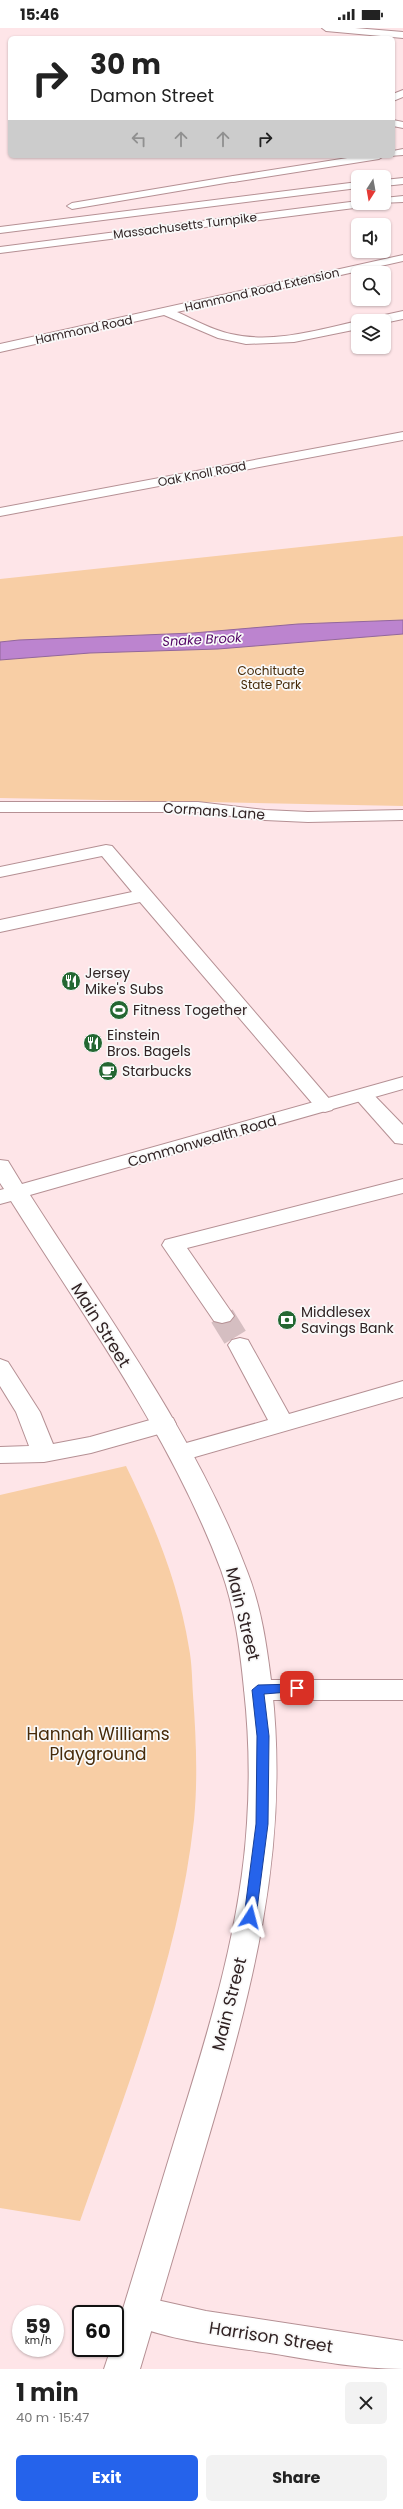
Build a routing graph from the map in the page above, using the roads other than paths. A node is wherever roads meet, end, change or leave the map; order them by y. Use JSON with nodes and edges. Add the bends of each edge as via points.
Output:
{"nodes":[{"id":1,"x":326,"y":28,"type":"edge"},
{"id":2,"x":403,"y":35,"type":"edge"},
{"id":3,"x":312,"y":158,"type":"edge"},
{"id":4,"x":366,"y":158,"type":"edge"},
{"id":5,"x":232,"y":179,"type":"junction"},
{"id":6,"x":403,"y":180,"type":"edge"},
{"id":7,"x":391,"y":181,"type":"edge"},
{"id":8,"x":351,"y":186,"type":"edge"},
{"id":9,"x":403,"y":199,"type":"edge"},
{"id":10,"x":391,"y":200,"type":"edge"},
{"id":11,"x":351,"y":205,"type":"edge"},
{"id":12,"x":61,"y":207,"type":"dead end"},
{"id":13,"x":0,"y":230,"type":"edge"},
{"id":14,"x":0,"y":250,"type":"edge"},
{"id":15,"x":403,"y":258,"type":"edge"},
{"id":16,"x":167,"y":312,"type":"junction"},
{"id":17,"x":403,"y":316,"type":"edge"},
{"id":18,"x":391,"y":318,"type":"edge"},
{"id":19,"x":351,"y":325,"type":"edge"},
{"id":20,"x":0,"y":348,"type":"edge"},
{"id":21,"x":403,"y":436,"type":"edge"},
{"id":22,"x":0,"y":512,"type":"edge"},
{"id":23,"x":0,"y":807,"type":"edge"},
{"id":24,"x":403,"y":814,"type":"edge"},
{"id":25,"x":0,"y":872,"type":"edge"},
{"id":26,"x":144,"y":895,"type":"junction"},
{"id":27,"x":0,"y":926,"type":"edge"},
{"id":28,"x":403,"y":1084,"type":"edge"},
{"id":29,"x":363,"y":1095,"type":"junction"},
{"id":30,"x":325,"y":1106,"type":"junction"},
{"id":31,"x":403,"y":1138,"type":"edge"},
{"id":32,"x":0,"y":1166,"type":"edge"},
{"id":33,"x":403,"y":1186,"type":"edge"},
{"id":34,"x":8,"y":1195,"type":"edge"},
{"id":35,"x":222,"y":1316,"type":"tunnel mouth"},
{"id":36,"x":240,"y":1345,"type":"tunnel mouth"},
{"id":37,"x":0,"y":1367,"type":"edge"},
{"id":38,"x":403,"y":1389,"type":"edge"},
{"id":39,"x":164,"y":1424,"type":"junction"},
{"id":40,"x":283,"y":1424,"type":"junction"},
{"id":41,"x":181,"y":1453,"type":"junction"},
{"id":42,"x":44,"y":1454,"type":"junction"},
{"id":43,"x":0,"y":1455,"type":"edge"},
{"id":44,"x":258,"y":1690,"type":"junction"},
{"id":45,"x":403,"y":1690,"type":"edge"},
{"id":46,"x":139,"y":2312,"type":"junction"},
{"id":47,"x":403,"y":2357,"type":"edge"},
{"id":48,"x":122,"y":2369,"type":"edge"}],
"edges":[{"from":1,"to":2,"type":"main road"},
{"from":3,"to":5,"type":"main road"},
{"from":4,"to":5,"type":"main road"},
{"from":5,"to":12,"type":"main road"},
{"from":6,"to":7,"type":"main road"},
{"from":8,"to":13,"type":"main road","name":"Massachusetts Turnpike"},
{"from":9,"to":10,"type":"main road"},
{"from":11,"to":14,"type":"main road","name":"Massachusetts Turnpike"},
{"from":15,"to":16,"type":"main road","name":"Hammond Road Extension"},
{"from":16,"to":19,"type":"main road","via":[[222,336],[254,340],[286,338]]},
{"from":16,"to":20,"type":"main road","name":"Hammond Road"},
{"from":17,"to":18,"type":"main road"},
{"from":21,"to":22,"type":"main road","name":"Oak Knoll Road"},
{"from":23,"to":24,"type":"main road","name":"Cormans Lane","via":[[198,807],[301,817]]},
{"from":25,"to":26,"type":"main road","via":[[106,850]]},
{"from":26,"to":27,"type":"main road"},
{"from":26,"to":30,"type":"main road"},
{"from":28,"to":29,"type":"main road","name":"Commonwealth Road"},
{"from":29,"to":30,"type":"main road","name":"Commonwealth Road"},
{"from":29,"to":31,"type":"main road"},
{"from":30,"to":34,"type":"main road","name":"Commonwealth Road"},
{"from":32,"to":34,"type":"main road","name":"Main Street"},
{"from":33,"to":35,"type":"main road","via":[[173,1245]]},
{"from":34,"to":39,"type":"main road","name":"Main Street"},
{"from":36,"to":40,"type":"main road","via":[[254,1368],[270,1406]]},
{"from":37,"to":42,"type":"main road","via":[[28,1412]]},
{"from":38,"to":40,"type":"main road"},
{"from":39,"to":41,"type":"main road","name":"Main Street"},
{"from":39,"to":42,"type":"main road","via":[[91,1445]]},
{"from":40,"to":41,"type":"main road"},
{"from":41,"to":44,"type":"main road","name":"Main Street","via":[[211,1514],[234,1572],[253,1644]]},
{"from":42,"to":43,"type":"main road"},
{"from":44,"to":45,"type":"main road"},
{"from":44,"to":46,"type":"main road","name":"Main Street","via":[[263,1736],[262,1824],[250,1917],[213,2069]]},
{"from":46,"to":47,"type":"main road","name":"Harrison Street","via":[[206,2327]]},
{"from":46,"to":48,"type":"main road","name":"Main Street"}]}
